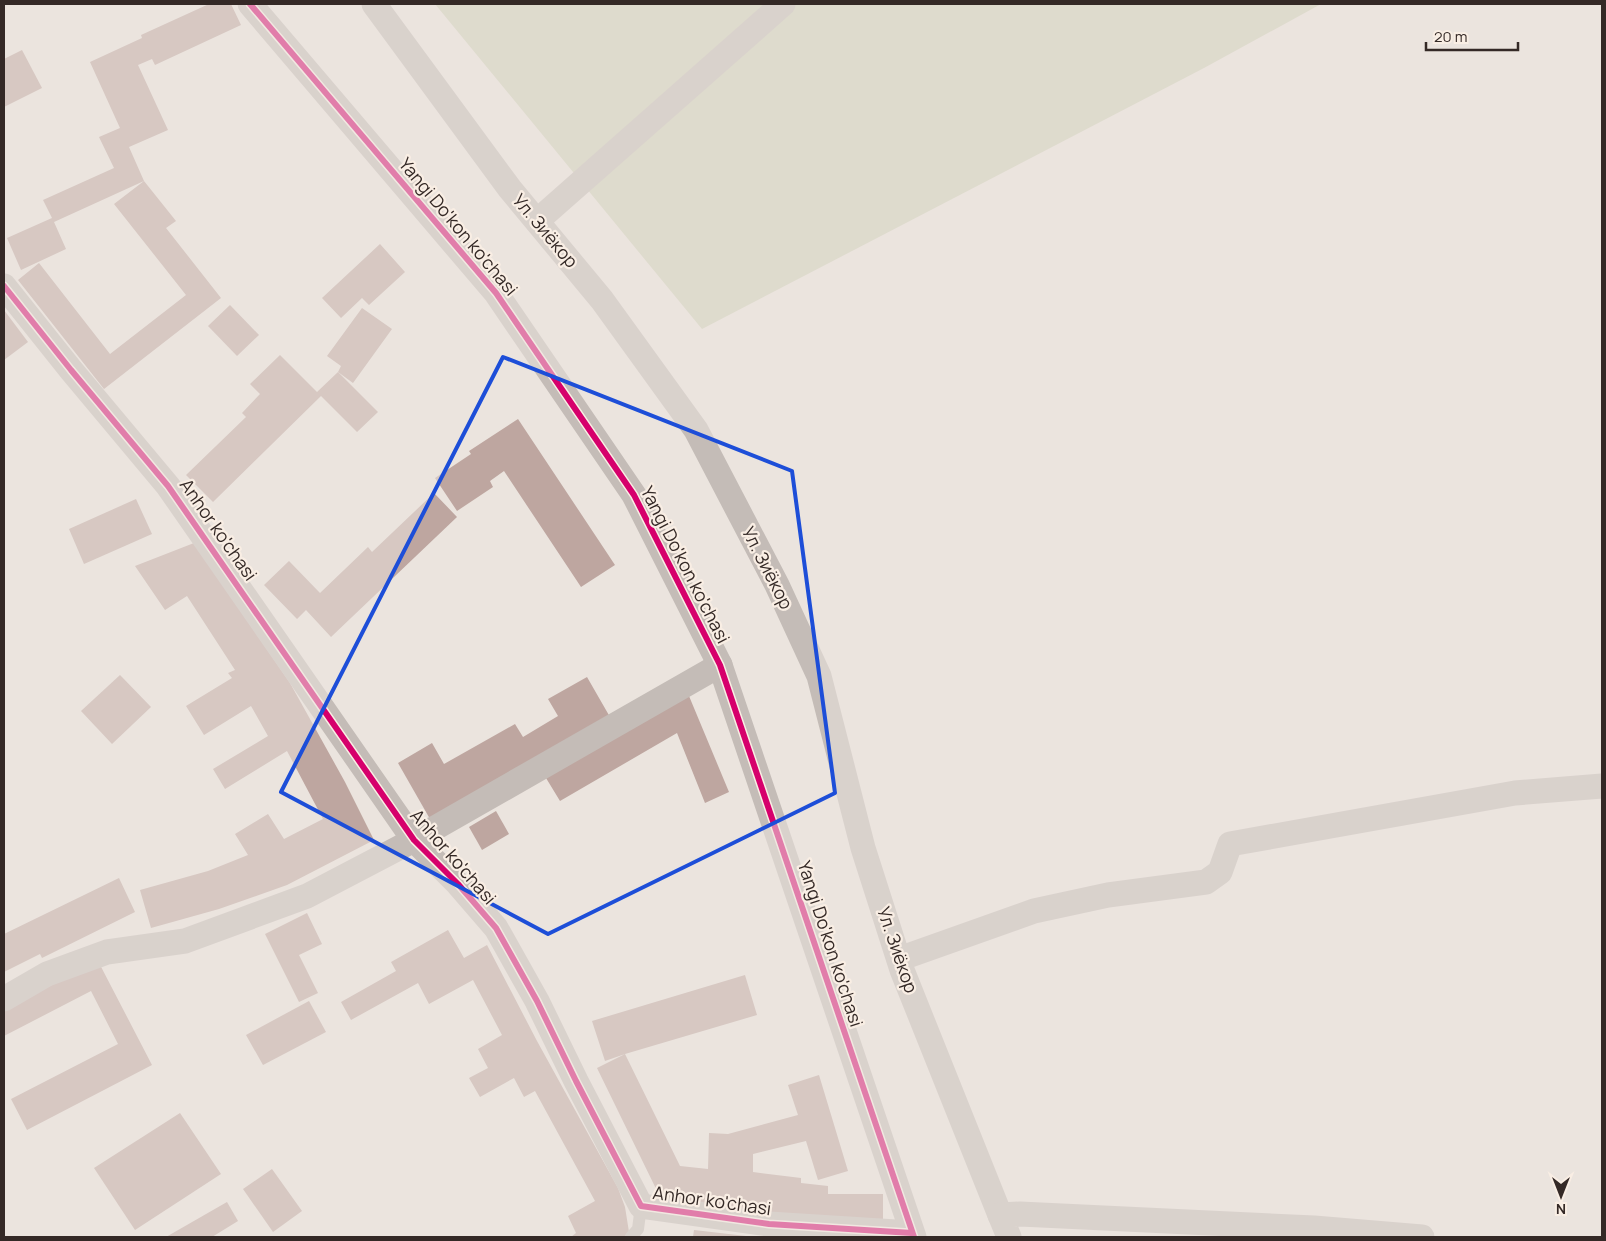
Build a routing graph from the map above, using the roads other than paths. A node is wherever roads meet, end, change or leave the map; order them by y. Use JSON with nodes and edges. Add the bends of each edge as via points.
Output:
{"nodes":[{"id":1,"x":250,"y":4,"type":"edge"},
{"id":2,"x":374,"y":4,"type":"edge"},
{"id":3,"x":783,"y":4,"type":"edge"},
{"id":4,"x":537,"y":221,"type":"junction"},
{"id":5,"x":4,"y":286,"type":"edge"},
{"id":6,"x":720,"y":665,"type":"junction"},
{"id":7,"x":1602,"y":786,"type":"edge"},
{"id":8,"x":414,"y":840,"type":"junction"},
{"id":9,"x":899,"y":958,"type":"junction"},
{"id":10,"x":4,"y":999,"type":"edge"},
{"id":11,"x":641,"y":1206,"type":"junction"},
{"id":12,"x":1005,"y":1226,"type":"edge"},
{"id":13,"x":913,"y":1235,"type":"edge"},
{"id":14,"x":631,"y":1237,"type":"edge"},
{"id":15,"x":1422,"y":1237,"type":"edge"}],
"edges":[{"from":1,"to":6,"type":"street","name":"Yangi Do'kon ko'chasi","via":[[496,293],[634,495]]},
{"from":2,"to":4,"type":"street","name":"Ул. Зиёкор"},
{"from":3,"to":4,"type":"street"},
{"from":4,"to":9,"type":"street","name":"Ул. Зиёкор","via":[[602,300],[696,430],[777,585],[819,676],[863,848]]},
{"from":5,"to":8,"type":"street","name":"Anhor ko'chasi","via":[[168,486]]},
{"from":6,"to":8,"type":"street"},
{"from":6,"to":13,"type":"street","name":"Yangi Do'kon ko'chasi"},
{"from":7,"to":9,"type":"street","via":[[1515,793],[1230,844],[1220,872],[1206,882],[1108,895],[1034,911]]},
{"from":8,"to":10,"type":"street","via":[[307,896],[185,940],[108,952],[47,974]]},
{"from":8,"to":11,"type":"street","name":"Anhor ko'chasi","via":[[496,928],[537,1001]]},
{"from":9,"to":12,"type":"street","name":"Ул. Зиёкор"},
{"from":11,"to":13,"type":"street","name":"Anhor ko'chasi","via":[[769,1224]]},
{"from":11,"to":14,"type":"lane","via":[[638,1229]]},
{"from":12,"to":15,"type":"street","via":[[1020,1214],[1314,1228]]}]}
